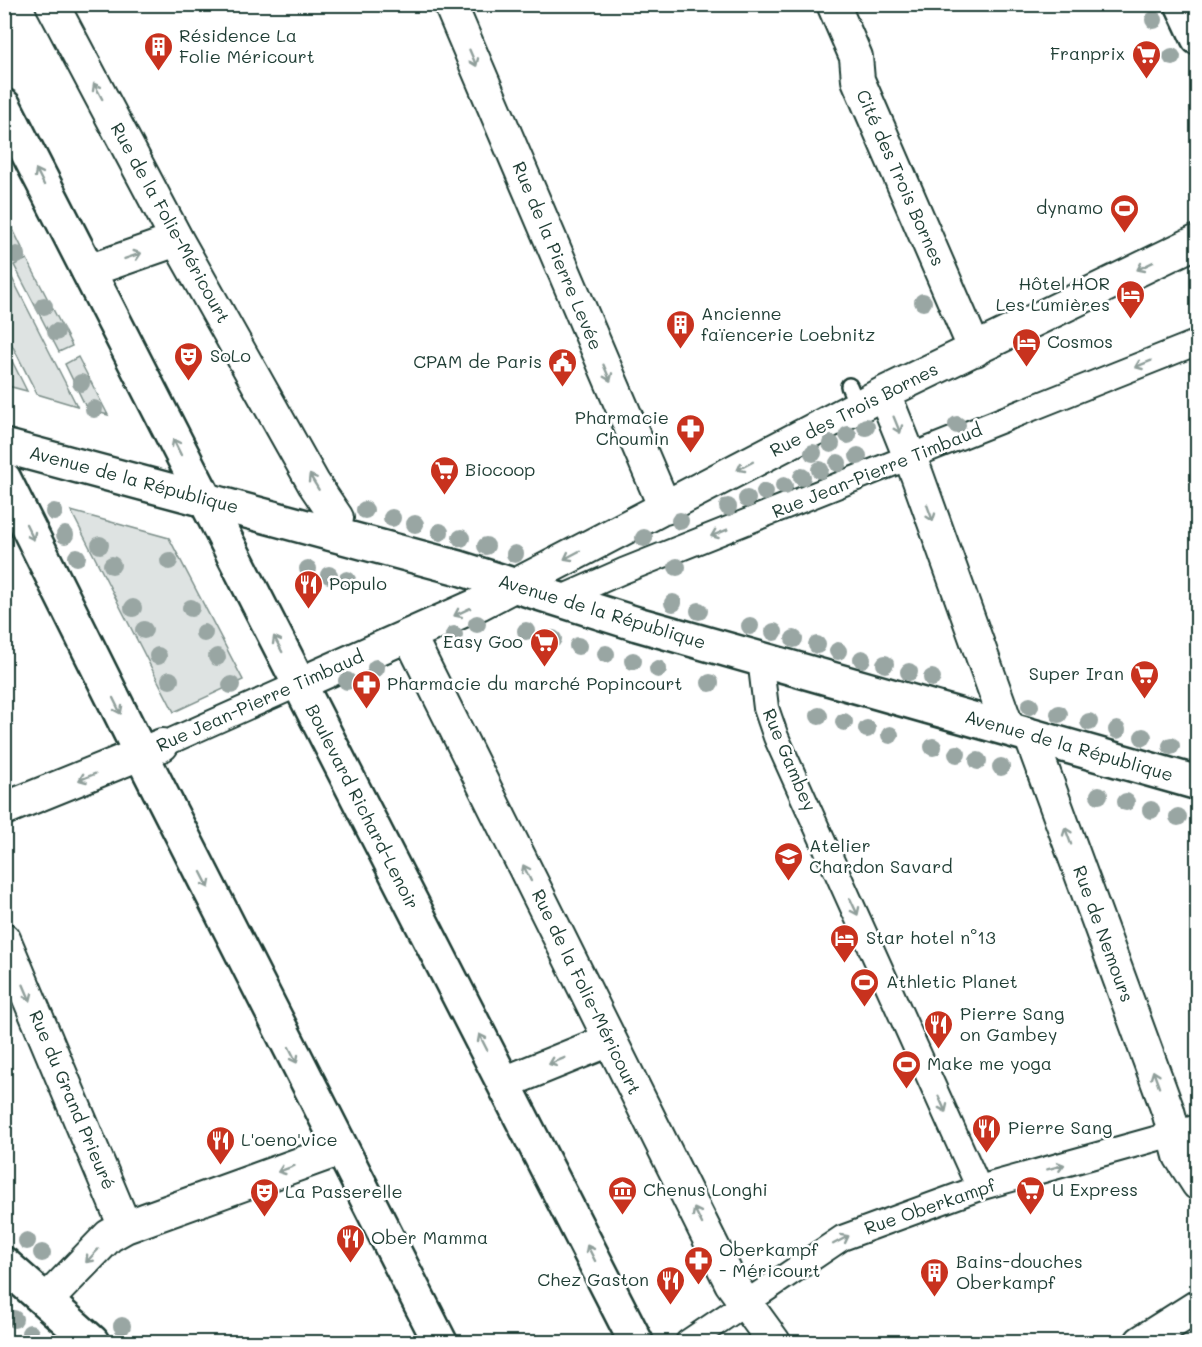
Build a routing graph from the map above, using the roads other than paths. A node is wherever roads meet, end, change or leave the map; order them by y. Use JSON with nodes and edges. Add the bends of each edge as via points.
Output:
{"nodes":[{"id":1,"x":52,"y":4,"type":"edge"},
{"id":2,"x":450,"y":4,"type":"edge"},
{"id":3,"x":833,"y":4,"type":"edge"},
{"id":4,"x":1182,"y":4,"type":"edge"},
{"id":5,"x":1197,"y":38,"type":"edge"},
{"id":6,"x":4,"y":106,"type":"edge"},
{"id":7,"x":177,"y":240,"type":"junction"},
{"id":8,"x":1197,"y":241,"type":"edge"},
{"id":9,"x":88,"y":271,"type":"junction"},
{"id":10,"x":1197,"y":342,"type":"edge"},
{"id":11,"x":975,"y":350,"type":"junction"},
{"id":12,"x":864,"y":395,"type":"junction"},
{"id":13,"x":4,"y":446,"type":"edge"},
{"id":14,"x":910,"y":458,"type":"junction"},
{"id":15,"x":4,"y":479,"type":"edge"},
{"id":16,"x":203,"y":499,"type":"junction"},
{"id":17,"x":665,"y":508,"type":"junction"},
{"id":18,"x":333,"y":534,"type":"junction"},
{"id":19,"x":513,"y":587,"type":"junction"},
{"id":20,"x":557,"y":600,"type":"junction"},
{"id":21,"x":409,"y":635,"type":"junction"},
{"id":22,"x":760,"y":658,"type":"junction"},
{"id":23,"x":299,"y":684,"type":"junction"},
{"id":24,"x":1019,"y":732,"type":"junction"},
{"id":25,"x":151,"y":750,"type":"junction"},
{"id":26,"x":1197,"y":783,"type":"edge"},
{"id":27,"x":4,"y":809,"type":"edge"},
{"id":28,"x":4,"y":939,"type":"edge"},
{"id":29,"x":610,"y":1041,"type":"junction"},
{"id":30,"x":504,"y":1083,"type":"junction"},
{"id":31,"x":1186,"y":1131,"type":"edge"},
{"id":32,"x":341,"y":1149,"type":"junction"},
{"id":33,"x":1197,"y":1184,"type":"edge"},
{"id":34,"x":979,"y":1188,"type":"junction"},
{"id":35,"x":125,"y":1227,"type":"junction"},
{"id":36,"x":5,"y":1264,"type":"edge"},
{"id":37,"x":46,"y":1301,"type":"junction"},
{"id":38,"x":746,"y":1305,"type":"junction"},
{"id":39,"x":1195,"y":1313,"type":"edge"},
{"id":40,"x":92,"y":1342,"type":"edge"},
{"id":41,"x":440,"y":1342,"type":"edge"},
{"id":42,"x":636,"y":1342,"type":"edge"},
{"id":43,"x":688,"y":1342,"type":"edge"},
{"id":44,"x":774,"y":1342,"type":"edge"},
{"id":45,"x":1141,"y":1342,"type":"edge"}],
"edges":[{"from":7,"to":1,"type":"street","name":"Rue de la Folie-Méricourt","one_way":true},
{"from":2,"to":17,"type":"street","name":"Rue de la Pierre Levée","one_way":true},
{"from":3,"to":11,"type":"street","name":"Cité des Trois Bornes","via":[[856,57],[858,80]]},
{"from":4,"to":5,"type":"street"},
{"from":9,"to":6,"type":"street","name":"Boulevard Richard-Lenoir","one_way":true},
{"from":9,"to":7,"type":"street","one_way":true},
{"from":18,"to":7,"type":"street","name":"Rue de la Folie-Méricourt","one_way":true,"via":[[337,518]]},
{"from":8,"to":11,"type":"street","name":"Rue des Trois Bornes","one_way":true},
{"from":16,"to":9,"type":"street","name":"Boulevard Richard-Lenoir","one_way":true},
{"from":10,"to":14,"type":"street","name":"Rue Jean-Pierre Timbaud","one_way":true},
{"from":11,"to":12,"type":"street","name":"Rue des Trois Bornes"},
{"from":12,"to":14,"type":"street","name":"Rue de Nemours","one_way":true},
{"from":12,"to":17,"type":"street","name":"Rue des Trois Bornes","one_way":true},
{"from":13,"to":16,"type":"street","name":"Avenue de la République"},
{"from":14,"to":20,"type":"street","name":"Rue Jean-Pierre Timbaud","one_way":true},
{"from":14,"to":24,"type":"street","name":"Rue de Nemours","one_way":true},
{"from":15,"to":25,"type":"street","one_way":true},
{"from":16,"to":18,"type":"street","name":"Avenue de la République"},
{"from":23,"to":16,"type":"street","name":"Boulevard Richard-Lenoir","one_way":true},
{"from":17,"to":19,"type":"street","name":"Rue des Trois Bornes","one_way":true},
{"from":18,"to":19,"type":"street","name":"Avenue de la République"},
{"from":19,"to":20,"type":"street","name":"Avenue de la République"},
{"from":19,"to":21,"type":"street","name":"Rue Jean-Pierre Timbaud","one_way":true},
{"from":20,"to":22,"type":"street","name":"Avenue de la République"},
{"from":21,"to":23,"type":"street","name":"Rue Jean-Pierre Timbaud"},
{"from":29,"to":21,"type":"street","name":"Rue de la Folie-Méricourt","one_way":true},
{"from":22,"to":24,"type":"street","name":"Avenue de la République"},
{"from":22,"to":34,"type":"street","name":"Rue Gambey","one_way":true,"via":[[766,708],[776,737]]},
{"from":23,"to":25,"type":"street","name":"Rue Jean-Pierre Timbaud"},
{"from":30,"to":23,"type":"street","name":"Boulevard Richard-Lenoir","one_way":true},
{"from":24,"to":26,"type":"street","name":"Avenue de la République"},
{"from":31,"to":24,"type":"street","name":"Rue de Nemours","one_way":true,"via":[[1168,1111]]},
{"from":25,"to":27,"type":"street","name":"Rue Jean-Pierre Timbaud","one_way":true},
{"from":25,"to":32,"type":"street","one_way":true},
{"from":28,"to":35,"type":"street","name":"Rue du Grand Prieuré","one_way":true},
{"from":29,"to":30,"type":"street","one_way":true},
{"from":38,"to":29,"type":"street","name":"Rue de la Folie-Méricourt","one_way":true,"via":[[731,1283]]},
{"from":42,"to":30,"type":"street","name":"Boulevard Richard-Lenoir","one_way":true},
{"from":31,"to":33,"type":"street","name":"Rue de Nemours","via":[[1179,1156]]},
{"from":34,"to":31,"type":"street","name":"Rue Oberkampf","one_way":true},
{"from":32,"to":35,"type":"street","one_way":true},
{"from":32,"to":41,"type":"street"},
{"from":38,"to":34,"type":"street","name":"Rue Oberkampf","one_way":true,"via":[[842,1238]]},
{"from":35,"to":37,"type":"street","one_way":true,"via":[[110,1236]]},
{"from":36,"to":37,"type":"street"},
{"from":37,"to":40,"type":"street"},
{"from":38,"to":43,"type":"street","name":"Rue Oberkampf"},
{"from":38,"to":44,"type":"street","name":"Rue de la Folie-Méricourt"},
{"from":39,"to":45,"type":"street"}]}
